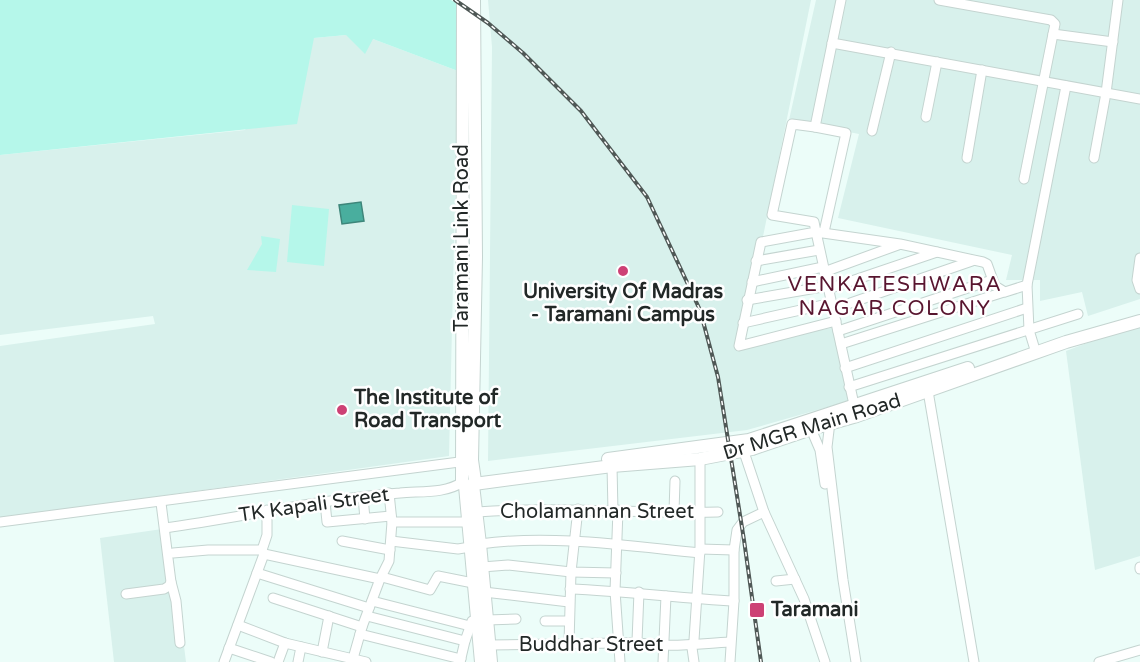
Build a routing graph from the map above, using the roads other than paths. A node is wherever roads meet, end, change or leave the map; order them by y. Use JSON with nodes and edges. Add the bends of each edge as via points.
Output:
{"nodes":[{"id":1,"x":463,"y":0,"type":"edge"},
{"id":2,"x":474,"y":0,"type":"edge"},
{"id":3,"x":841,"y":0,"type":"edge"},
{"id":4,"x":939,"y":0,"type":"edge"},
{"id":5,"x":1118,"y":0,"type":"edge"},
{"id":6,"x":1053,"y":34,"type":"junction"},
{"id":7,"x":1113,"y":42,"type":"junction"},
{"id":8,"x":832,"y":43,"type":"junction"},
{"id":9,"x":891,"y":52,"type":"junction"},
{"id":10,"x":937,"y":62,"type":"junction"},
{"id":11,"x":982,"y":70,"type":"junction"},
{"id":12,"x":1044,"y":82,"type":"junction"},
{"id":13,"x":1066,"y":86,"type":"junction"},
{"id":14,"x":1106,"y":93,"type":"junction"},
{"id":15,"x":1140,"y":99,"type":"edge"},
{"id":16,"x":926,"y":117,"type":"dead end"},
{"id":17,"x":815,"y":127,"type":"junction"},
{"id":18,"x":872,"y":131,"type":"dead end"},
{"id":19,"x":967,"y":158,"type":"dead end"},
{"id":20,"x":1094,"y":159,"type":"dead end"},
{"id":21,"x":1024,"y":178,"type":"dead end"},
{"id":22,"x":820,"y":232,"type":"junction"},
{"id":23,"x":900,"y":244,"type":"junction"},
{"id":24,"x":819,"y":250,"type":"junction"},
{"id":25,"x":938,"y":252,"type":"junction"},
{"id":26,"x":1140,"y":258,"type":"edge"},
{"id":27,"x":974,"y":260,"type":"junction"},
{"id":28,"x":756,"y":261,"type":"junction"},
{"id":29,"x":824,"y":269,"type":"junction"},
{"id":30,"x":992,"y":280,"type":"junction"},
{"id":31,"x":752,"y":282,"type":"junction"},
{"id":32,"x":1027,"y":285,"type":"junction"},
{"id":33,"x":828,"y":288,"type":"junction"},
{"id":34,"x":1140,"y":289,"type":"edge"},
{"id":35,"x":1005,"y":292,"type":"junction"},
{"id":36,"x":747,"y":300,"type":"junction"},
{"id":37,"x":832,"y":306,"type":"junction"},
{"id":38,"x":1027,"y":308,"type":"junction"},
{"id":39,"x":1140,"y":313,"type":"edge"},
{"id":40,"x":1078,"y":314,"type":"dead end"},
{"id":41,"x":1140,"y":321,"type":"edge"},
{"id":42,"x":743,"y":323,"type":"junction"},
{"id":43,"x":837,"y":326,"type":"junction"},
{"id":44,"x":1029,"y":330,"type":"junction"},
{"id":45,"x":841,"y":344,"type":"junction"},
{"id":46,"x":1035,"y":350,"type":"junction"},
{"id":47,"x":845,"y":368,"type":"junction"},
{"id":48,"x":849,"y":387,"type":"junction"},
{"id":49,"x":928,"y":391,"type":"junction"},
{"id":50,"x":855,"y":411,"type":"junction"},
{"id":51,"x":830,"y":422,"type":"junction"},
{"id":52,"x":811,"y":429,"type":"junction"},
{"id":53,"x":742,"y":446,"type":"junction"},
{"id":54,"x":700,"y":459,"type":"junction"},
{"id":55,"x":467,"y":461,"type":"junction"},
{"id":56,"x":612,"y":466,"type":"junction"},
{"id":57,"x":469,"y":481,"type":"junction"},
{"id":58,"x":675,"y":481,"type":"dead end"},
{"id":59,"x":389,"y":493,"type":"junction"},
{"id":60,"x":363,"y":497,"type":"junction"},
{"id":61,"x":325,"y":502,"type":"junction"},
{"id":62,"x":161,"y":503,"type":"junction"},
{"id":63,"x":578,"y":509,"type":"junction"},
{"id":64,"x":267,"y":510,"type":"junction"},
{"id":65,"x":615,"y":511,"type":"junction"},
{"id":66,"x":477,"y":512,"type":"junction"},
{"id":67,"x":674,"y":512,"type":"junction"},
{"id":68,"x":701,"y":512,"type":"junction"},
{"id":69,"x":717,"y":512,"type":"dead end"},
{"id":70,"x":764,"y":512,"type":"junction"},
{"id":71,"x":365,"y":519,"type":"junction"},
{"id":72,"x":391,"y":519,"type":"junction"},
{"id":73,"x":0,"y":522,"type":"edge"},
{"id":74,"x":467,"y":522,"type":"junction"},
{"id":75,"x":165,"y":528,"type":"junction"},
{"id":76,"x":342,"y":541,"type":"dead end"},
{"id":77,"x":575,"y":541,"type":"junction"},
{"id":78,"x":391,"y":545,"type":"junction"},
{"id":79,"x":617,"y":545,"type":"junction"},
{"id":80,"x":475,"y":546,"type":"junction"},
{"id":81,"x":734,"y":550,"type":"junction"},
{"id":82,"x":700,"y":551,"type":"junction"},
{"id":83,"x":263,"y":552,"type":"junction"},
{"id":84,"x":173,"y":553,"type":"dead end"},
{"id":85,"x":482,"y":567,"type":"junction"},
{"id":86,"x":571,"y":572,"type":"junction"},
{"id":87,"x":257,"y":573,"type":"junction"},
{"id":88,"x":616,"y":573,"type":"junction"},
{"id":89,"x":381,"y":578,"type":"junction"},
{"id":90,"x":795,"y":579,"type":"junction"},
{"id":91,"x":776,"y":581,"type":"dead end"},
{"id":92,"x":171,"y":582,"type":"junction"},
{"id":93,"x":473,"y":583,"type":"junction"},
{"id":94,"x":570,"y":589,"type":"junction"},
{"id":95,"x":615,"y":591,"type":"junction"},
{"id":96,"x":484,"y":592,"type":"junction"},
{"id":97,"x":639,"y":592,"type":"junction"},
{"id":98,"x":126,"y":594,"type":"dead end"},
{"id":99,"x":666,"y":596,"type":"junction"},
{"id":100,"x":273,"y":598,"type":"dead end"},
{"id":101,"x":696,"y":599,"type":"junction"},
{"id":102,"x":734,"y":601,"type":"junction"},
{"id":103,"x":569,"y":602,"type":"junction"},
{"id":104,"x":369,"y":608,"type":"junction"},
{"id":105,"x":329,"y":616,"type":"junction"},
{"id":106,"x":481,"y":616,"type":"junction"},
{"id":107,"x":516,"y":619,"type":"dead end"},
{"id":108,"x":545,"y":621,"type":"dead end"},
{"id":109,"x":569,"y":621,"type":"junction"},
{"id":110,"x":238,"y":625,"type":"junction"},
{"id":111,"x":470,"y":626,"type":"junction"},
{"id":112,"x":361,"y":630,"type":"junction"},
{"id":113,"x":465,"y":641,"type":"junction"},
{"id":114,"x":638,"y":641,"type":"junction"},
{"id":115,"x":730,"y":642,"type":"junction"},
{"id":116,"x":180,"y":643,"type":"dead end"},
{"id":117,"x":285,"y":643,"type":"junction"},
{"id":118,"x":569,"y":643,"type":"junction"},
{"id":119,"x":618,"y":643,"type":"junction"},
{"id":120,"x":693,"y":644,"type":"junction"},
{"id":121,"x":489,"y":645,"type":"junction"},
{"id":122,"x":663,"y":645,"type":"junction"},
{"id":123,"x":229,"y":648,"type":"junction"},
{"id":124,"x":301,"y":648,"type":"junction"},
{"id":125,"x":1140,"y":650,"type":"edge"},
{"id":126,"x":324,"y":656,"type":"edge"},
{"id":127,"x":461,"y":660,"type":"edge"},
{"id":128,"x":353,"y":661,"type":"edge"},
{"id":129,"x":224,"y":662,"type":"edge"},
{"id":130,"x":271,"y":662,"type":"edge"},
{"id":131,"x":278,"y":662,"type":"edge"},
{"id":132,"x":298,"y":662,"type":"edge"},
{"id":133,"x":366,"y":662,"type":"edge"},
{"id":134,"x":481,"y":662,"type":"edge"},
{"id":135,"x":491,"y":662,"type":"edge"},
{"id":136,"x":620,"y":662,"type":"edge"},
{"id":137,"x":663,"y":662,"type":"edge"},
{"id":138,"x":694,"y":662,"type":"edge"},
{"id":139,"x":730,"y":662,"type":"edge"},
{"id":140,"x":825,"y":662,"type":"edge"},
{"id":141,"x":850,"y":662,"type":"edge"},
{"id":142,"x":856,"y":662,"type":"edge"},
{"id":143,"x":974,"y":662,"type":"edge"},
{"id":144,"x":1099,"y":662,"type":"edge"}],
"edges":[{"from":1,"to":55,"type":"main road","name":"Taramani Link Road"},
{"from":2,"to":55,"type":"main road","name":"Taramani Link Road","via":[[476,257]]},
{"from":3,"to":8,"type":"street"},
{"from":4,"to":6,"type":"street","via":[[1051,20],[1055,24]]},
{"from":5,"to":7,"type":"street"},
{"from":6,"to":7,"type":"street"},
{"from":6,"to":12,"type":"street"},
{"from":7,"to":14,"type":"street"},
{"from":8,"to":9,"type":"street"},
{"from":8,"to":17,"type":"street"},
{"from":9,"to":10,"type":"street"},
{"from":9,"to":18,"type":"street"},
{"from":10,"to":11,"type":"street"},
{"from":10,"to":16,"type":"street"},
{"from":11,"to":12,"type":"street"},
{"from":11,"to":19,"type":"street"},
{"from":12,"to":13,"type":"street"},
{"from":12,"to":21,"type":"street"},
{"from":13,"to":14,"type":"street"},
{"from":13,"to":32,"type":"street"},
{"from":14,"to":15,"type":"street"},
{"from":14,"to":20,"type":"street"},
{"from":17,"to":22,"type":"street","via":[[846,133]]},
{"from":17,"to":22,"type":"street","via":[[792,124],[772,215],[813,222]]},
{"from":22,"to":23,"type":"street"},
{"from":22,"to":24,"type":"street"},
{"from":22,"to":28,"type":"street","via":[[761,242]]},
{"from":23,"to":25,"type":"street"},
{"from":23,"to":29,"type":"street"},
{"from":24,"to":28,"type":"street"},
{"from":24,"to":29,"type":"street"},
{"from":25,"to":27,"type":"street"},
{"from":25,"to":33,"type":"street"},
{"from":26,"to":34,"type":"street"},
{"from":27,"to":30,"type":"street","via":[[987,264]]},
{"from":27,"to":37,"type":"street"},
{"from":28,"to":31,"type":"street"},
{"from":29,"to":31,"type":"street"},
{"from":29,"to":33,"type":"street"},
{"from":30,"to":35,"type":"street","via":[[998,290]]},
{"from":30,"to":43,"type":"street"},
{"from":31,"to":36,"type":"street"},
{"from":32,"to":35,"type":"street"},
{"from":32,"to":38,"type":"street"},
{"from":33,"to":36,"type":"street"},
{"from":33,"to":37,"type":"street"},
{"from":35,"to":45,"type":"street"},
{"from":36,"to":42,"type":"street"},
{"from":37,"to":42,"type":"street"},
{"from":37,"to":43,"type":"street"},
{"from":38,"to":44,"type":"street"},
{"from":38,"to":47,"type":"street"},
{"from":39,"to":46,"type":"main road","name":"Dr MGR Main Road"},
{"from":40,"to":44,"type":"street"},
{"from":41,"to":46,"type":"main road","name":"Dr MGR Main Road"},
{"from":42,"to":43,"type":"street","via":[[739,346]]},
{"from":43,"to":45,"type":"street"},
{"from":44,"to":46,"type":"street"},
{"from":44,"to":48,"type":"street"},
{"from":45,"to":47,"type":"street"},
{"from":46,"to":49,"type":"main road","name":"Dr MGR Main Road"},
{"from":46,"to":50,"type":"main road","name":"Dr MGR Main Road"},
{"from":47,"to":48,"type":"street"},
{"from":48,"to":50,"type":"street"},
{"from":49,"to":50,"type":"main road","name":"Dr MGR Main Road"},
{"from":49,"to":143,"type":"street"},
{"from":50,"to":51,"type":"main road","name":"Dr MGR Main Road"},
{"from":50,"to":53,"type":"main road","name":"Dr MGR Main Road"},
{"from":51,"to":52,"type":"main road","name":"Dr MGR Main Road"},
{"from":51,"to":142,"type":"street","via":[[827,447]]},
{"from":52,"to":53,"type":"main road","name":"Dr MGR Main Road"},
{"from":52,"to":141,"type":"street","via":[[820,450]]},
{"from":53,"to":54,"type":"main road","name":"Dr MGR Main Road"},
{"from":53,"to":57,"type":"main road","name":"Dr MGR Main Road"},
{"from":53,"to":70,"type":"street"},
{"from":54,"to":56,"type":"main road","name":"Dr MGR Main Road"},
{"from":54,"to":68,"type":"street"},
{"from":55,"to":57,"type":"main road","name":"Taramani Link Road"},
{"from":55,"to":62,"type":"street"},
{"from":56,"to":57,"type":"main road","name":"Dr MGR Main Road"},
{"from":56,"to":65,"type":"street"},
{"from":57,"to":59,"type":"street","name":"TK Kapali Street","via":[[447,489]]},
{"from":57,"to":66,"type":"main road"},
{"from":57,"to":74,"type":"main road"},
{"from":58,"to":67,"type":"street"},
{"from":59,"to":60,"type":"street","name":"TK Kapali Street"},
{"from":59,"to":72,"type":"street"},
{"from":60,"to":61,"type":"street","name":"TK Kapali Street"},
{"from":60,"to":71,"type":"street"},
{"from":61,"to":64,"type":"street","name":"TK Kapali Street"},
{"from":61,"to":71,"type":"street","via":[[327,522]]},
{"from":62,"to":73,"type":"street"},
{"from":62,"to":75,"type":"street"},
{"from":63,"to":65,"type":"street","name":"Cholamannan Street"},
{"from":63,"to":66,"type":"street","name":"Cholamannan Street"},
{"from":63,"to":77,"type":"street"},
{"from":64,"to":75,"type":"street","name":"TK Kapali Street"},
{"from":64,"to":83,"type":"street"},
{"from":65,"to":67,"type":"street","name":"Cholamannan Street"},
{"from":65,"to":79,"type":"street"},
{"from":66,"to":80,"type":"main road"},
{"from":67,"to":68,"type":"street","name":"Cholamannan Street"},
{"from":68,"to":69,"type":"street","name":"Cholamannan Street"},
{"from":68,"to":82,"type":"street"},
{"from":70,"to":81,"type":"street","via":[[743,522]]},
{"from":70,"to":90,"type":"street"},
{"from":71,"to":72,"type":"street"},
{"from":72,"to":74,"type":"street"},
{"from":72,"to":78,"type":"street"},
{"from":74,"to":80,"type":"main road"},
{"from":75,"to":92,"type":"street"},
{"from":76,"to":78,"type":"street"},
{"from":77,"to":79,"type":"street"},
{"from":77,"to":80,"type":"street","via":[[499,541]]},
{"from":77,"to":86,"type":"street"},
{"from":78,"to":80,"type":"street","via":[[458,549]]},
{"from":78,"to":89,"type":"street","via":[[390,561]]},
{"from":79,"to":82,"type":"street"},
{"from":79,"to":88,"type":"street"},
{"from":80,"to":85,"type":"main road"},
{"from":80,"to":93,"type":"main road"},
{"from":81,"to":82,"type":"street"},
{"from":81,"to":102,"type":"street"},
{"from":82,"to":101,"type":"street"},
{"from":83,"to":84,"type":"street","via":[[208,549]]},
{"from":83,"to":87,"type":"street"},
{"from":83,"to":89,"type":"street"},
{"from":85,"to":86,"type":"street","via":[[508,565]]},
{"from":85,"to":96,"type":"main road"},
{"from":86,"to":88,"type":"street"},
{"from":86,"to":94,"type":"street"},
{"from":87,"to":104,"type":"street"},
{"from":87,"to":110,"type":"street"},
{"from":88,"to":95,"type":"street"},
{"from":89,"to":93,"type":"street","via":[[430,590],[438,576]]},
{"from":89,"to":104,"type":"street"},
{"from":90,"to":91,"type":"street"},
{"from":90,"to":140,"type":"street"},
{"from":92,"to":98,"type":"street","via":[[164,589]]},
{"from":92,"to":116,"type":"street"},
{"from":93,"to":106,"type":"main road"},
{"from":94,"to":95,"type":"street"},
{"from":94,"to":103,"type":"street"},
{"from":95,"to":97,"type":"street"},
{"from":95,"to":119,"type":"street"},
{"from":96,"to":103,"type":"street"},
{"from":96,"to":106,"type":"main road"},
{"from":97,"to":99,"type":"street"},
{"from":97,"to":114,"type":"street"},
{"from":99,"to":101,"type":"street"},
{"from":99,"to":122,"type":"street"},
{"from":100,"to":105,"type":"street"},
{"from":101,"to":102,"type":"street"},
{"from":101,"to":120,"type":"street"},
{"from":102,"to":115,"type":"street"},
{"from":103,"to":109,"type":"street"},
{"from":104,"to":111,"type":"street"},
{"from":104,"to":112,"type":"street"},
{"from":104,"to":113,"type":"street"},
{"from":105,"to":112,"type":"street"},
{"from":105,"to":126,"type":"street"},
{"from":106,"to":107,"type":"street"},
{"from":106,"to":111,"type":"street"},
{"from":106,"to":121,"type":"main road"},
{"from":106,"to":134,"type":"main road"},
{"from":108,"to":109,"type":"street"},
{"from":109,"to":118,"type":"street"},
{"from":110,"to":117,"type":"street"},
{"from":110,"to":123,"type":"street"},
{"from":111,"to":113,"type":"street"},
{"from":112,"to":127,"type":"street"},
{"from":112,"to":128,"type":"street"},
{"from":113,"to":127,"type":"street"},
{"from":114,"to":119,"type":"street","name":"Buddhar Street"},
{"from":114,"to":122,"type":"street","name":"Buddhar Street"},
{"from":115,"to":120,"type":"street","name":"Buddhar Street"},
{"from":115,"to":139,"type":"street"},
{"from":117,"to":124,"type":"street"},
{"from":117,"to":131,"type":"street"},
{"from":118,"to":119,"type":"street","name":"Buddhar Street"},
{"from":118,"to":121,"type":"street","name":"Buddhar Street"},
{"from":119,"to":136,"type":"street"},
{"from":120,"to":122,"type":"street","name":"Buddhar Street"},
{"from":120,"to":138,"type":"street"},
{"from":121,"to":135,"type":"main road"},
{"from":122,"to":137,"type":"street"},
{"from":123,"to":129,"type":"street"},
{"from":123,"to":130,"type":"street"},
{"from":124,"to":126,"type":"street"},
{"from":124,"to":132,"type":"street"},
{"from":125,"to":144,"type":"street"},
{"from":126,"to":128,"type":"street"},
{"from":128,"to":133,"type":"street"}]}
